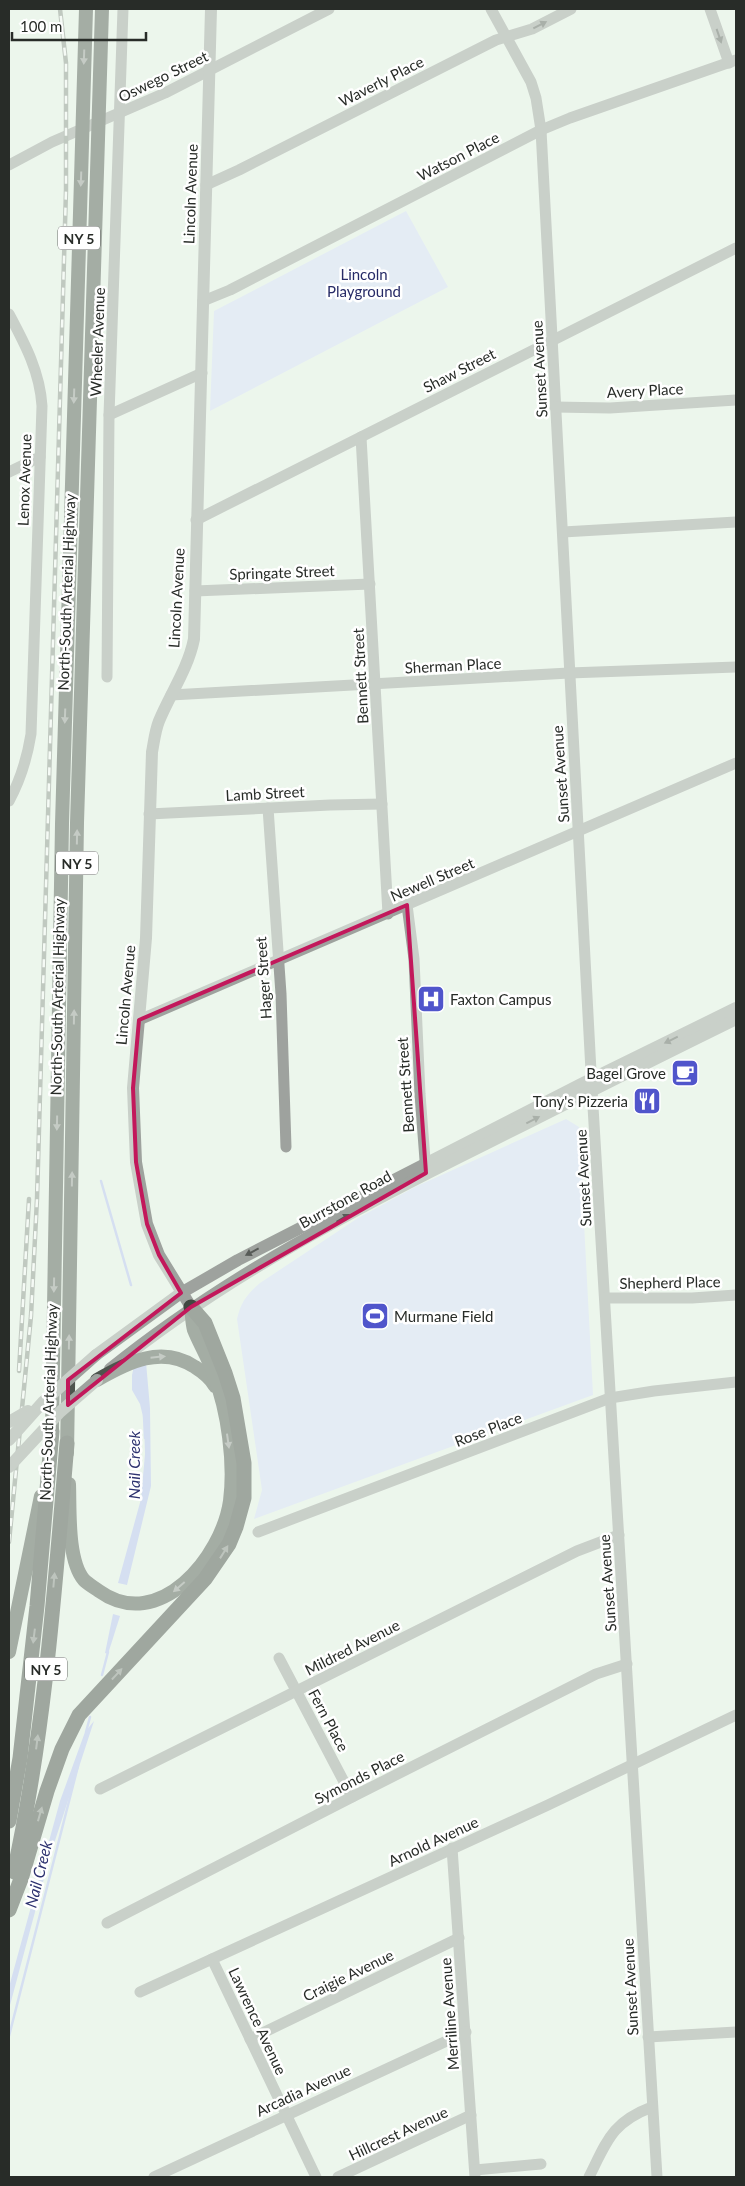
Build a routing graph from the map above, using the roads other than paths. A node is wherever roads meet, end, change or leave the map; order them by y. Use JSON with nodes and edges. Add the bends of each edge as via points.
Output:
{"nodes":[{"id":1,"x":86,"y":9,"type":"edge"},
{"id":2,"x":102,"y":9,"type":"edge"},
{"id":3,"x":122,"y":9,"type":"edge"},
{"id":4,"x":212,"y":9,"type":"edge"},
{"id":5,"x":329,"y":9,"type":"edge"},
{"id":6,"x":491,"y":9,"type":"edge"},
{"id":7,"x":572,"y":9,"type":"edge"},
{"id":8,"x":710,"y":9,"type":"edge"},
{"id":9,"x":507,"y":37,"type":"junction"},
{"id":10,"x":732,"y":61,"type":"edge"},
{"id":11,"x":210,"y":70,"type":"junction"},
{"id":12,"x":119,"y":114,"type":"junction"},
{"id":13,"x":99,"y":123,"type":"junction"},
{"id":14,"x":82,"y":130,"type":"junction"},
{"id":15,"x":541,"y":130,"type":"junction"},
{"id":16,"x":9,"y":165,"type":"edge"},
{"id":17,"x":206,"y":185,"type":"junction"},
{"id":18,"x":736,"y":248,"type":"edge"},
{"id":19,"x":203,"y":301,"type":"junction"},
{"id":20,"x":9,"y":314,"type":"edge"},
{"id":21,"x":552,"y":340,"type":"junction"},
{"id":22,"x":202,"y":374,"type":"junction"},
{"id":23,"x":736,"y":400,"type":"edge"},
{"id":24,"x":555,"y":407,"type":"junction"},
{"id":25,"x":109,"y":415,"type":"junction"},
{"id":26,"x":361,"y":437,"type":"junction"},
{"id":27,"x":40,"y":457,"type":"junction"},
{"id":28,"x":9,"y":472,"type":"edge"},
{"id":29,"x":196,"y":520,"type":"junction"},
{"id":30,"x":736,"y":522,"type":"edge"},
{"id":31,"x":563,"y":532,"type":"junction"},
{"id":32,"x":370,"y":584,"type":"junction"},
{"id":33,"x":195,"y":591,"type":"junction"},
{"id":34,"x":736,"y":667,"type":"edge"},
{"id":35,"x":569,"y":673,"type":"junction"},
{"id":36,"x":107,"y":677,"type":"dead end"},
{"id":37,"x":375,"y":684,"type":"junction"},
{"id":38,"x":171,"y":695,"type":"junction"},
{"id":39,"x":736,"y":763,"type":"edge"},
{"id":40,"x":9,"y":801,"type":"edge"},
{"id":41,"x":382,"y":804,"type":"junction"},
{"id":42,"x":268,"y":808,"type":"junction"},
{"id":43,"x":149,"y":814,"type":"junction"},
{"id":44,"x":578,"y":832,"type":"junction"},
{"id":45,"x":407,"y":906,"type":"junction"},
{"id":46,"x":388,"y":914,"type":"junction"},
{"id":47,"x":277,"y":962,"type":"junction"},
{"id":48,"x":736,"y":1008,"type":"edge"},
{"id":49,"x":736,"y":1019,"type":"edge"},
{"id":50,"x":139,"y":1020,"type":"junction"},
{"id":51,"x":592,"y":1084,"type":"junction"},
{"id":52,"x":286,"y":1147,"type":"dead end"},
{"id":53,"x":426,"y":1168,"type":"junction"},
{"id":54,"x":181,"y":1293,"type":"junction"},
{"id":55,"x":736,"y":1295,"type":"edge"},
{"id":56,"x":605,"y":1298,"type":"junction"},
{"id":57,"x":191,"y":1307,"type":"junction"},
{"id":58,"x":97,"y":1380,"type":"junction"},
{"id":59,"x":736,"y":1382,"type":"edge"},
{"id":60,"x":219,"y":1393,"type":"junction"},
{"id":61,"x":610,"y":1398,"type":"junction"},
{"id":62,"x":43,"y":1402,"type":"junction"},
{"id":63,"x":9,"y":1422,"type":"edge"},
{"id":64,"x":52,"y":1431,"type":"junction"},
{"id":65,"x":9,"y":1440,"type":"edge"},
{"id":66,"x":67,"y":1443,"type":"junction"},
{"id":67,"x":9,"y":1467,"type":"edge"},
{"id":68,"x":258,"y":1532,"type":"dead end"},
{"id":69,"x":619,"y":1535,"type":"junction"},
{"id":70,"x":9,"y":1652,"type":"edge"},
{"id":71,"x":279,"y":1658,"type":"dead end"},
{"id":72,"x":627,"y":1664,"type":"junction"},
{"id":73,"x":297,"y":1692,"type":"junction"},
{"id":74,"x":736,"y":1714,"type":"edge"},
{"id":75,"x":632,"y":1764,"type":"junction"},
{"id":76,"x":100,"y":1789,"type":"dead end"},
{"id":77,"x":352,"y":1797,"type":"junction"},
{"id":78,"x":9,"y":1820,"type":"edge"},
{"id":79,"x":452,"y":1848,"type":"junction"},
{"id":80,"x":9,"y":1892,"type":"edge"},
{"id":81,"x":9,"y":1910,"type":"edge"},
{"id":82,"x":107,"y":1923,"type":"dead end"},
{"id":83,"x":460,"y":1938,"type":"junction"},
{"id":84,"x":212,"y":1959,"type":"junction"},
{"id":85,"x":140,"y":1992,"type":"dead end"},
{"id":86,"x":466,"y":2032,"type":"junction"},
{"id":87,"x":736,"y":2032,"type":"edge"},
{"id":88,"x":648,"y":2037,"type":"junction"},
{"id":89,"x":250,"y":2039,"type":"junction"},
{"id":90,"x":652,"y":2107,"type":"junction"},
{"id":91,"x":286,"y":2115,"type":"junction"},
{"id":92,"x":471,"y":2115,"type":"junction"},
{"id":93,"x":541,"y":2164,"type":"dead end"},
{"id":94,"x":475,"y":2173,"type":"edge"},
{"id":95,"x":154,"y":2177,"type":"edge"},
{"id":96,"x":316,"y":2177,"type":"edge"},
{"id":97,"x":338,"y":2177,"type":"edge"},
{"id":98,"x":589,"y":2177,"type":"edge"},
{"id":99,"x":657,"y":2177,"type":"edge"}],
"edges":[{"from":1,"to":14,"type":"highway","name":"North-South Arterial Highway","number":"NY 5","one_way":true},
{"from":2,"to":13,"type":"highway","name":"North-South Arterial Highway","number":"NY 5"},
{"from":3,"to":12,"type":"street","name":"Wheeler Avenue"},
{"from":4,"to":11,"type":"street","name":"Lincoln Avenue"},
{"from":5,"to":11,"type":"street","name":"Oswego Street"},
{"from":6,"to":9,"type":"street","name":"Sunset Avenue"},
{"from":9,"to":7,"type":"street","name":"Waverly Place","one_way":true,"via":[[532,29]]},
{"from":8,"to":10,"type":"street","one_way":true},
{"from":9,"to":15,"type":"street","name":"Sunset Avenue","via":[[531,82]]},
{"from":9,"to":17,"type":"street","name":"Waverly Place"},
{"from":10,"to":15,"type":"street","name":"Watson Place"},
{"from":11,"to":12,"type":"street","name":"Oswego Street"},
{"from":11,"to":17,"type":"street","name":"Lincoln Avenue"},
{"from":12,"to":13,"type":"street","name":"Oswego Street"},
{"from":12,"to":25,"type":"street","name":"Wheeler Avenue"},
{"from":13,"to":14,"type":"street","name":"Oswego Street"},
{"from":66,"to":13,"type":"highway","name":"North-South Arterial Highway","number":"NY 5","one_way":true,"via":[[77,823]]},
{"from":14,"to":16,"type":"street","name":"Oswego Street"},
{"from":14,"to":64,"type":"highway","name":"North-South Arterial Highway","number":"NY 5","one_way":true,"via":[[62,824]]},
{"from":15,"to":19,"type":"street","name":"Watson Place"},
{"from":15,"to":21,"type":"street","name":"Sunset Avenue"},
{"from":17,"to":19,"type":"street","name":"Lincoln Avenue"},
{"from":18,"to":21,"type":"street","name":"Shaw Street"},
{"from":19,"to":22,"type":"street","name":"Lincoln Avenue"},
{"from":20,"to":27,"type":"street","name":"Lenox Avenue","via":[[25,342],[40,382]]},
{"from":21,"to":24,"type":"street","name":"Sunset Avenue"},
{"from":21,"to":26,"type":"street","name":"Shaw Street"},
{"from":22,"to":25,"type":"street"},
{"from":22,"to":29,"type":"street","name":"Lincoln Avenue"},
{"from":23,"to":24,"type":"street","name":"Avery Place","via":[[610,408]]},
{"from":24,"to":31,"type":"street","name":"Sunset Avenue"},
{"from":25,"to":36,"type":"street","name":"Wheeler Avenue"},
{"from":26,"to":29,"type":"street","name":"Shaw Street"},
{"from":26,"to":32,"type":"street","name":"Bennett Street"},
{"from":27,"to":28,"type":"street"},
{"from":27,"to":40,"type":"street","name":"Lenox Avenue","via":[[31,734],[20,781]]},
{"from":29,"to":33,"type":"street","name":"Lincoln Avenue"},
{"from":30,"to":31,"type":"street"},
{"from":31,"to":35,"type":"street","name":"Sunset Avenue"},
{"from":32,"to":33,"type":"street","name":"Springate Street"},
{"from":32,"to":37,"type":"street","name":"Bennett Street"},
{"from":33,"to":38,"type":"street","name":"Lincoln Avenue","via":[[191,654]]},
{"from":34,"to":35,"type":"street","name":"Sherman Place"},
{"from":35,"to":37,"type":"street","name":"Sherman Place"},
{"from":35,"to":44,"type":"street","name":"Sunset Avenue"},
{"from":37,"to":38,"type":"street","name":"Sherman Place"},
{"from":37,"to":41,"type":"street","name":"Bennett Street"},
{"from":38,"to":43,"type":"street","name":"Lincoln Avenue","via":[[158,723],[152,752]]},
{"from":39,"to":44,"type":"street","name":"Newell Street"},
{"from":41,"to":42,"type":"street","name":"Lamb Street"},
{"from":41,"to":46,"type":"street","name":"Bennett Street"},
{"from":42,"to":43,"type":"street","name":"Lamb Street"},
{"from":42,"to":47,"type":"street","name":"Hager Street"},
{"from":43,"to":50,"type":"street","name":"Lincoln Avenue","via":[[146,938]]},
{"from":44,"to":45,"type":"street","name":"Newell Street"},
{"from":44,"to":51,"type":"street","name":"Sunset Avenue"},
{"from":45,"to":46,"type":"street","name":"Newell Street"},
{"from":45,"to":53,"type":"street","name":"Bennett Street","via":[[414,959]]},
{"from":46,"to":47,"type":"street","name":"Newell Street"},
{"from":47,"to":50,"type":"street","name":"Newell Street"},
{"from":47,"to":52,"type":"street","name":"Hager Street"},
{"from":48,"to":51,"type":"street","name":"Burrstone Road","one_way":true},
{"from":49,"to":51,"type":"street","name":"Burrstone Road"},
{"from":50,"to":54,"type":"street","name":"Lincoln Avenue","via":[[133,1088],[136,1162],[147,1224],[159,1256]]},
{"from":51,"to":53,"type":"street","name":"Burrstone Road"},
{"from":51,"to":56,"type":"street","name":"Sunset Avenue"},
{"from":53,"to":54,"type":"street","name":"Burrstone Road","one_way":true,"via":[[295,1229]]},
{"from":57,"to":53,"type":"street","name":"Burrstone Road","one_way":true},
{"from":54,"to":57,"type":"street","name":"Lincoln Avenue"},
{"from":54,"to":62,"type":"street","name":"Burrstone Road","bridge":true,"via":[[96,1355]]},
{"from":55,"to":56,"type":"street","name":"Shepherd Place"},
{"from":56,"to":61,"type":"street","name":"Sunset Avenue"},
{"from":57,"to":58,"type":"street","name":"Burrstone Road"},
{"from":57,"to":60,"type":"highway","via":[[194,1328]]},
{"from":81,"to":57,"type":"highway","one_way":true,"via":[[62,1749],[80,1715],[205,1579],[229,1544],[236,1527],[244,1498],[244,1463],[233,1398],[205,1323]]},
{"from":58,"to":60,"type":"highway","one_way":true,"via":[[131,1362],[168,1356],[187,1362],[206,1374]]},
{"from":58,"to":67,"type":"street","name":"Burrstone Road","bridge":true,"via":[[60,1412]]},
{"from":59,"to":61,"type":"street","name":"Rose Place"},
{"from":60,"to":66,"type":"highway","one_way":true,"via":[[232,1476],[226,1520],[212,1548],[192,1575],[173,1592],[150,1603],[134,1604],[106,1596],[84,1580],[77,1566],[71,1536]]},
{"from":61,"to":68,"type":"street","name":"Rose Place"},
{"from":61,"to":69,"type":"street","name":"Sunset Avenue"},
{"from":62,"to":63,"type":"street","bridge":true},
{"from":62,"to":65,"type":"street","name":"Burrstone Road","bridge":true},
{"from":64,"to":70,"type":"highway"},
{"from":64,"to":78,"type":"highway","name":"North-South Arterial Highway","number":"NY 5","one_way":true,"via":[[38,1606],[20,1758]]},
{"from":80,"to":66,"type":"highway","name":"North-South Arterial Highway","number":"NY 5","one_way":true,"via":[[26,1818],[36,1748]]},
{"from":69,"to":72,"type":"street","name":"Sunset Avenue"},
{"from":69,"to":73,"type":"street","name":"Mildred Avenue","via":[[576,1552]]},
{"from":71,"to":73,"type":"street","name":"Fern Place"},
{"from":72,"to":75,"type":"street","name":"Sunset Avenue"},
{"from":72,"to":77,"type":"street","name":"Symonds Place","via":[[596,1674]]},
{"from":73,"to":76,"type":"street","name":"Mildred Avenue"},
{"from":73,"to":77,"type":"street","name":"Fern Place"},
{"from":74,"to":75,"type":"street","name":"Arnold Avenue"},
{"from":75,"to":79,"type":"street","name":"Arnold Avenue"},
{"from":75,"to":88,"type":"street","name":"Sunset Avenue"},
{"from":77,"to":82,"type":"street","name":"Symonds Place"},
{"from":79,"to":83,"type":"street","name":"Merriline Avenue"},
{"from":79,"to":84,"type":"street","name":"Arnold Avenue"},
{"from":83,"to":86,"type":"street","name":"Merriline Avenue"},
{"from":83,"to":89,"type":"street","name":"Craigie Avenue"},
{"from":84,"to":85,"type":"street","name":"Arnold Avenue"},
{"from":84,"to":89,"type":"street","name":"Lawrence Avenue"},
{"from":86,"to":91,"type":"street","name":"Arcadia Avenue"},
{"from":86,"to":92,"type":"street","name":"Merriline Avenue"},
{"from":87,"to":88,"type":"street"},
{"from":88,"to":90,"type":"street","name":"Sunset Avenue"},
{"from":89,"to":91,"type":"street","name":"Lawrence Avenue"},
{"from":90,"to":98,"type":"street","via":[[629,2117],[614,2130]]},
{"from":90,"to":99,"type":"street","name":"Sunset Avenue"},
{"from":91,"to":95,"type":"street","name":"Arcadia Avenue"},
{"from":91,"to":96,"type":"street","name":"Lawrence Avenue"},
{"from":92,"to":94,"type":"street","name":"Merriline Avenue"},
{"from":92,"to":97,"type":"street","name":"Hillcrest Avenue"},
{"from":93,"to":94,"type":"street"}]}
